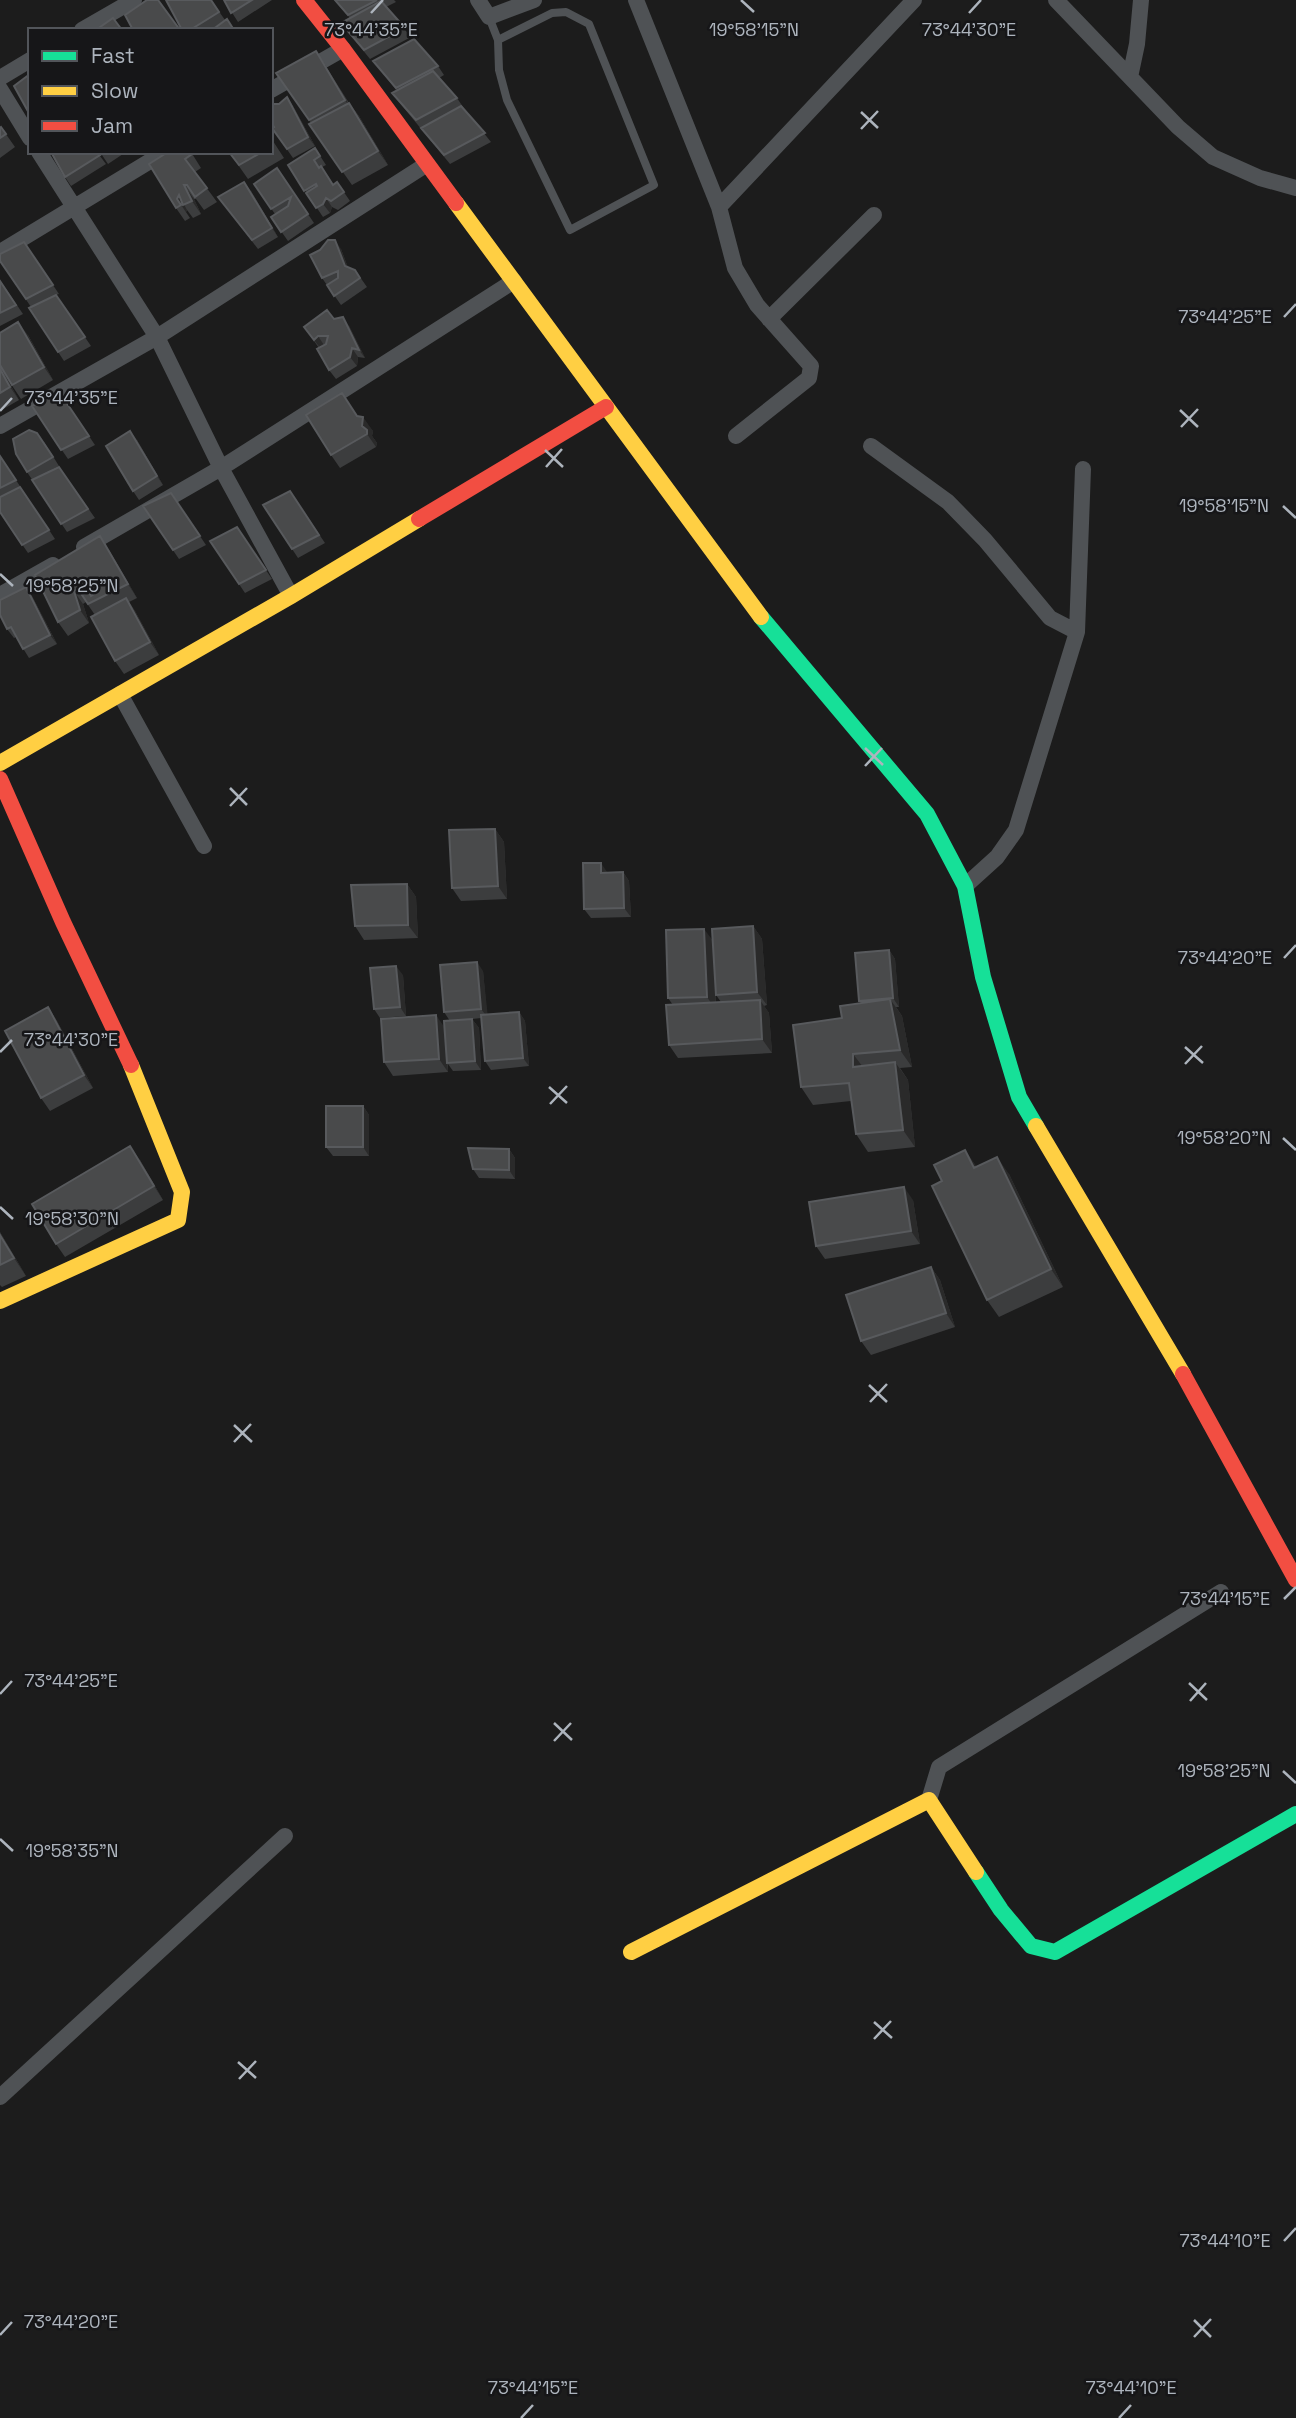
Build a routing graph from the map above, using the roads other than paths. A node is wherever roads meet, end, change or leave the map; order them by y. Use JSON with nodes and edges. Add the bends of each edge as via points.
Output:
{"nodes":[{"id":1,"x":134,"y":0,"type":"edge"},
{"id":2,"x":304,"y":0,"type":"edge"},
{"id":3,"x":478,"y":0,"type":"edge"},
{"id":4,"x":534,"y":0,"type":"edge"},
{"id":5,"x":636,"y":0,"type":"edge"},
{"id":6,"x":914,"y":0,"type":"edge"},
{"id":7,"x":1056,"y":0,"type":"edge"},
{"id":8,"x":1141,"y":0,"type":"edge"},
{"id":9,"x":489,"y":18,"type":"junction"},
{"id":10,"x":85,"y":28,"type":"edge"},
{"id":11,"x":498,"y":40,"type":"junction"},
{"id":12,"x":343,"y":49,"type":"junction"},
{"id":13,"x":28,"y":61,"type":"edge"},
{"id":14,"x":1130,"y":77,"type":"junction"},
{"id":15,"x":0,"y":78,"type":"edge"},
{"id":16,"x":0,"y":89,"type":"edge"},
{"id":17,"x":273,"y":89,"type":"edge"},
{"id":18,"x":28,"y":135,"type":"edge"},
{"id":19,"x":40,"y":154,"type":"edge"},
{"id":20,"x":162,"y":154,"type":"edge"},
{"id":21,"x":427,"y":164,"type":"junction"},
{"id":22,"x":1296,"y":188,"type":"edge"},
{"id":23,"x":719,"y":207,"type":"junction"},
{"id":24,"x":73,"y":208,"type":"junction"},
{"id":25,"x":874,"y":215,"type":"dead end"},
{"id":26,"x":0,"y":252,"type":"edge"},
{"id":27,"x":514,"y":281,"type":"junction"},
{"id":28,"x":769,"y":319,"type":"junction"},
{"id":29,"x":157,"y":337,"type":"junction"},
{"id":30,"x":606,"y":407,"type":"junction"},
{"id":31,"x":0,"y":426,"type":"edge"},
{"id":32,"x":736,"y":436,"type":"dead end"},
{"id":33,"x":871,"y":446,"type":"dead end"},
{"id":34,"x":220,"y":468,"type":"junction"},
{"id":35,"x":1083,"y":469,"type":"dead end"},
{"id":36,"x":0,"y":595,"type":"edge"},
{"id":37,"x":290,"y":596,"type":"junction"},
{"id":38,"x":1077,"y":632,"type":"junction"},
{"id":39,"x":120,"y":694,"type":"junction"},
{"id":40,"x":0,"y":763,"type":"edge"},
{"id":41,"x":0,"y":779,"type":"edge"},
{"id":42,"x":204,"y":846,"type":"dead end"},
{"id":43,"x":965,"y":887,"type":"junction"},
{"id":44,"x":0,"y":1301,"type":"edge"},
{"id":45,"x":1296,"y":1580,"type":"edge"},
{"id":46,"x":1221,"y":1592,"type":"dead end"},
{"id":47,"x":929,"y":1800,"type":"junction"},
{"id":48,"x":1296,"y":1814,"type":"edge"},
{"id":49,"x":285,"y":1836,"type":"dead end"},
{"id":50,"x":631,"y":1952,"type":"dead end"},
{"id":51,"x":0,"y":2096,"type":"edge"}],
"edges":[{"from":1,"to":10,"type":"street"},
{"from":2,"to":12,"type":"street"},
{"from":3,"to":9,"type":"street"},
{"from":4,"to":9,"type":"street"},
{"from":5,"to":23,"type":"street"},
{"from":6,"to":23,"type":"street"},
{"from":7,"to":14,"type":"street"},
{"from":8,"to":14,"type":"street"},
{"from":9,"to":11,"type":"lane"},
{"from":11,"to":11,"type":"lane","via":[[499,71],[507,100],[570,230],[654,186],[589,24],[566,12],[552,13]]},
{"from":12,"to":17,"type":"street"},
{"from":12,"to":21,"type":"street"},
{"from":13,"to":15,"type":"street"},
{"from":14,"to":22,"type":"street","via":[[1213,157]]},
{"from":16,"to":18,"type":"street"},
{"from":19,"to":24,"type":"street"},
{"from":20,"to":24,"type":"street"},
{"from":21,"to":27,"type":"street"},
{"from":21,"to":29,"type":"street"},
{"from":23,"to":28,"type":"street","via":[[736,268]]},
{"from":24,"to":26,"type":"street"},
{"from":24,"to":29,"type":"street"},
{"from":25,"to":28,"type":"street"},
{"from":27,"to":30,"type":"street"},
{"from":27,"to":34,"type":"street"},
{"from":28,"to":32,"type":"street","via":[[811,366],[811,372]]},
{"from":29,"to":31,"type":"street"},
{"from":29,"to":34,"type":"street"},
{"from":30,"to":37,"type":"street"},
{"from":30,"to":43,"type":"street","via":[[750,603],[927,814]]},
{"from":33,"to":38,"type":"street","via":[[948,502],[1051,618]]},
{"from":34,"to":36,"type":"street"},
{"from":34,"to":37,"type":"street"},
{"from":35,"to":38,"type":"street"},
{"from":37,"to":39,"type":"street"},
{"from":38,"to":43,"type":"street","via":[[1016,830],[997,857]]},
{"from":39,"to":40,"type":"street"},
{"from":39,"to":42,"type":"street"},
{"from":41,"to":44,"type":"street","via":[[142,1088],[182,1192],[178,1220]]},
{"from":43,"to":45,"type":"street","via":[[983,977],[1018,1097],[1184,1375]]},
{"from":46,"to":47,"type":"street","via":[[939,1767]]},
{"from":47,"to":48,"type":"street","via":[[1001,1910],[1031,1946],[1055,1952]]},
{"from":47,"to":50,"type":"street"},
{"from":49,"to":51,"type":"street"}]}
